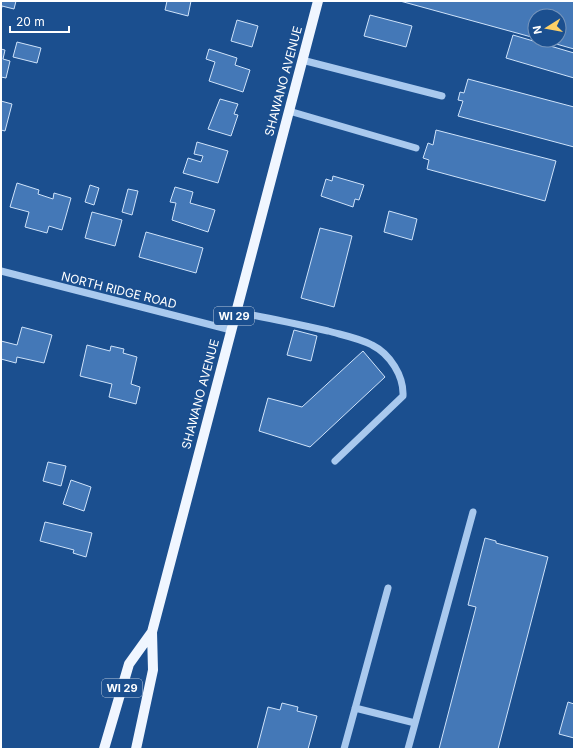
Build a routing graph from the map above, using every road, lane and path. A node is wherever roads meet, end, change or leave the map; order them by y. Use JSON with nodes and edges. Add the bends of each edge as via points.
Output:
{"nodes":[{"id":1,"x":318,"y":1,"type":"edge"},
{"id":2,"x":302,"y":60,"type":"junction"},
{"id":3,"x":442,"y":96,"type":"dead end"},
{"id":4,"x":289,"y":111,"type":"junction"},
{"id":5,"x":416,"y":148,"type":"dead end"},
{"id":6,"x":1,"y":271,"type":"edge"},
{"id":7,"x":235,"y":312,"type":"junction"},
{"id":8,"x":231,"y":330,"type":"junction"},
{"id":9,"x":336,"y":461,"type":"dead end"},
{"id":10,"x":473,"y":512,"type":"dead end"},
{"id":11,"x":388,"y":588,"type":"dead end"},
{"id":12,"x":152,"y":632,"type":"junction"},
{"id":13,"x":355,"y":708,"type":"junction"},
{"id":14,"x":415,"y":724,"type":"junction"},
{"id":15,"x":104,"y":749,"type":"edge"},
{"id":16,"x":136,"y":749,"type":"edge"},
{"id":17,"x":344,"y":749,"type":"edge"},
{"id":18,"x":408,"y":749,"type":"edge"}],
"edges":[{"from":1,"to":2,"type":"main road","name":"SHAWANO AVENUE","number":"WI 29"},
{"from":2,"to":3,"type":"street"},
{"from":2,"to":4,"type":"main road","name":"SHAWANO AVENUE","number":"WI 29"},
{"from":4,"to":5,"type":"street"},
{"from":4,"to":7,"type":"main road","name":"SHAWANO AVENUE","number":"WI 29"},
{"from":6,"to":8,"type":"street","name":"NORTH RIDGE ROAD"},
{"from":7,"to":8,"type":"main road","name":"SHAWANO AVENUE","number":"WI 29"},
{"from":7,"to":9,"type":"street","via":[[345,336],[372,345],[388,357],[400,376],[404,387],[403,396]]},
{"from":8,"to":12,"type":"main road","name":"SHAWANO AVENUE","number":"WI 29"},
{"from":10,"to":14,"type":"street"},
{"from":11,"to":13,"type":"street"},
{"from":12,"to":15,"type":"main road","name":"SHAWANO AVENUE","number":"WI 29","via":[[129,664]]},
{"from":12,"to":16,"type":"main road","name":"SHAWANO AVENUE","number":"WI 29","via":[[154,670]]},
{"from":13,"to":14,"type":"street"},
{"from":13,"to":17,"type":"street"},
{"from":14,"to":18,"type":"street"}]}
